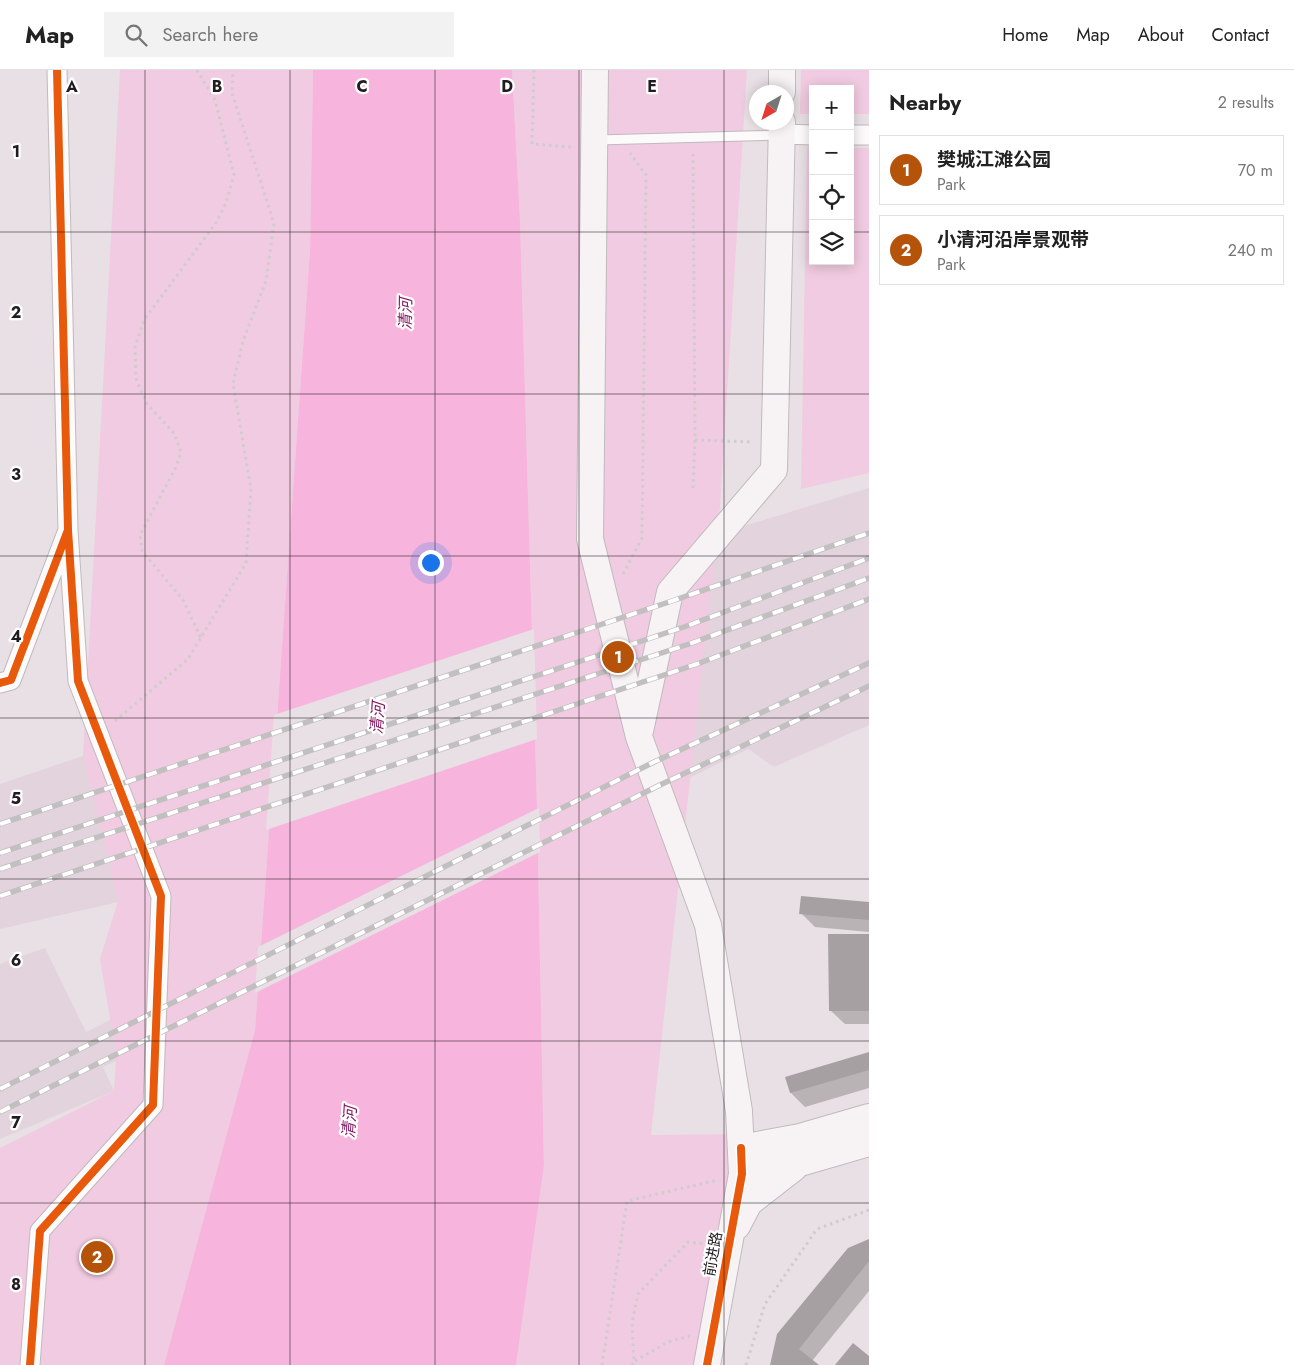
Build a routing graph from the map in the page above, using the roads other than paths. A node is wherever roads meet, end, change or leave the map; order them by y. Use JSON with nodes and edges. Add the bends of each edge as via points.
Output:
{"nodes":[{"id":1,"x":57,"y":70,"type":"edge"},
{"id":2,"x":594,"y":70,"type":"edge"},
{"id":3,"x":782,"y":70,"type":"edge"},
{"id":4,"x":782,"y":85,"type":"edge"},
{"id":5,"x":762,"y":130,"type":"edge"},
{"id":6,"x":782,"y":130,"type":"edge"},
{"id":7,"x":792,"y":130,"type":"edge"},
{"id":8,"x":809,"y":133,"type":"edge"},
{"id":9,"x":854,"y":135,"type":"edge"},
{"id":10,"x":869,"y":135,"type":"edge"},
{"id":11,"x":602,"y":143,"type":"junction"},
{"id":12,"x":68,"y":530,"type":"junction"},
{"id":13,"x":0,"y":683,"type":"edge"},
{"id":14,"x":639,"y":737,"type":"junction"},
{"id":15,"x":739,"y":1112,"type":"junction"},
{"id":16,"x":869,"y":1117,"type":"edge"},
{"id":17,"x":800,"y":1138,"type":"junction"},
{"id":18,"x":869,"y":1143,"type":"edge"},
{"id":19,"x":741,"y":1148,"type":"junction"},
{"id":20,"x":800,"y":1163,"type":"junction"},
{"id":21,"x":742,"y":1174,"type":"junction"},
{"id":22,"x":730,"y":1243,"type":"junction"},
{"id":23,"x":30,"y":1365,"type":"edge"},
{"id":24,"x":707,"y":1365,"type":"edge"}],
"edges":[{"from":1,"to":12,"type":"street"},
{"from":2,"to":11,"type":"street","name":"前进路"},
{"from":3,"to":4,"type":"street"},
{"from":5,"to":11,"type":"lane"},
{"from":6,"to":14,"type":"street","via":[[774,470],[670,592]]},
{"from":7,"to":8,"type":"street"},
{"from":9,"to":10,"type":"street"},
{"from":11,"to":14,"type":"street","name":"前进路","via":[[590,540]]},
{"from":12,"to":13,"type":"street","via":[[11,680]]},
{"from":12,"to":23,"type":"street","via":[[78,681],[161,896],[153,1105],[40,1231]]},
{"from":14,"to":15,"type":"street","name":"前进路","via":[[708,925]]},
{"from":15,"to":17,"type":"street","via":[[762,1126]]},
{"from":15,"to":19,"type":"street","name":"前进路"},
{"from":16,"to":17,"type":"street"},
{"from":17,"to":19,"type":"street"},
{"from":18,"to":20,"type":"street"},
{"from":19,"to":21,"type":"street","name":"前进路"},
{"from":20,"to":21,"type":"street"},
{"from":20,"to":22,"type":"street","via":[[749,1203]]},
{"from":21,"to":22,"type":"street","name":"前进路"},
{"from":22,"to":24,"type":"street","name":"前进路"}]}
